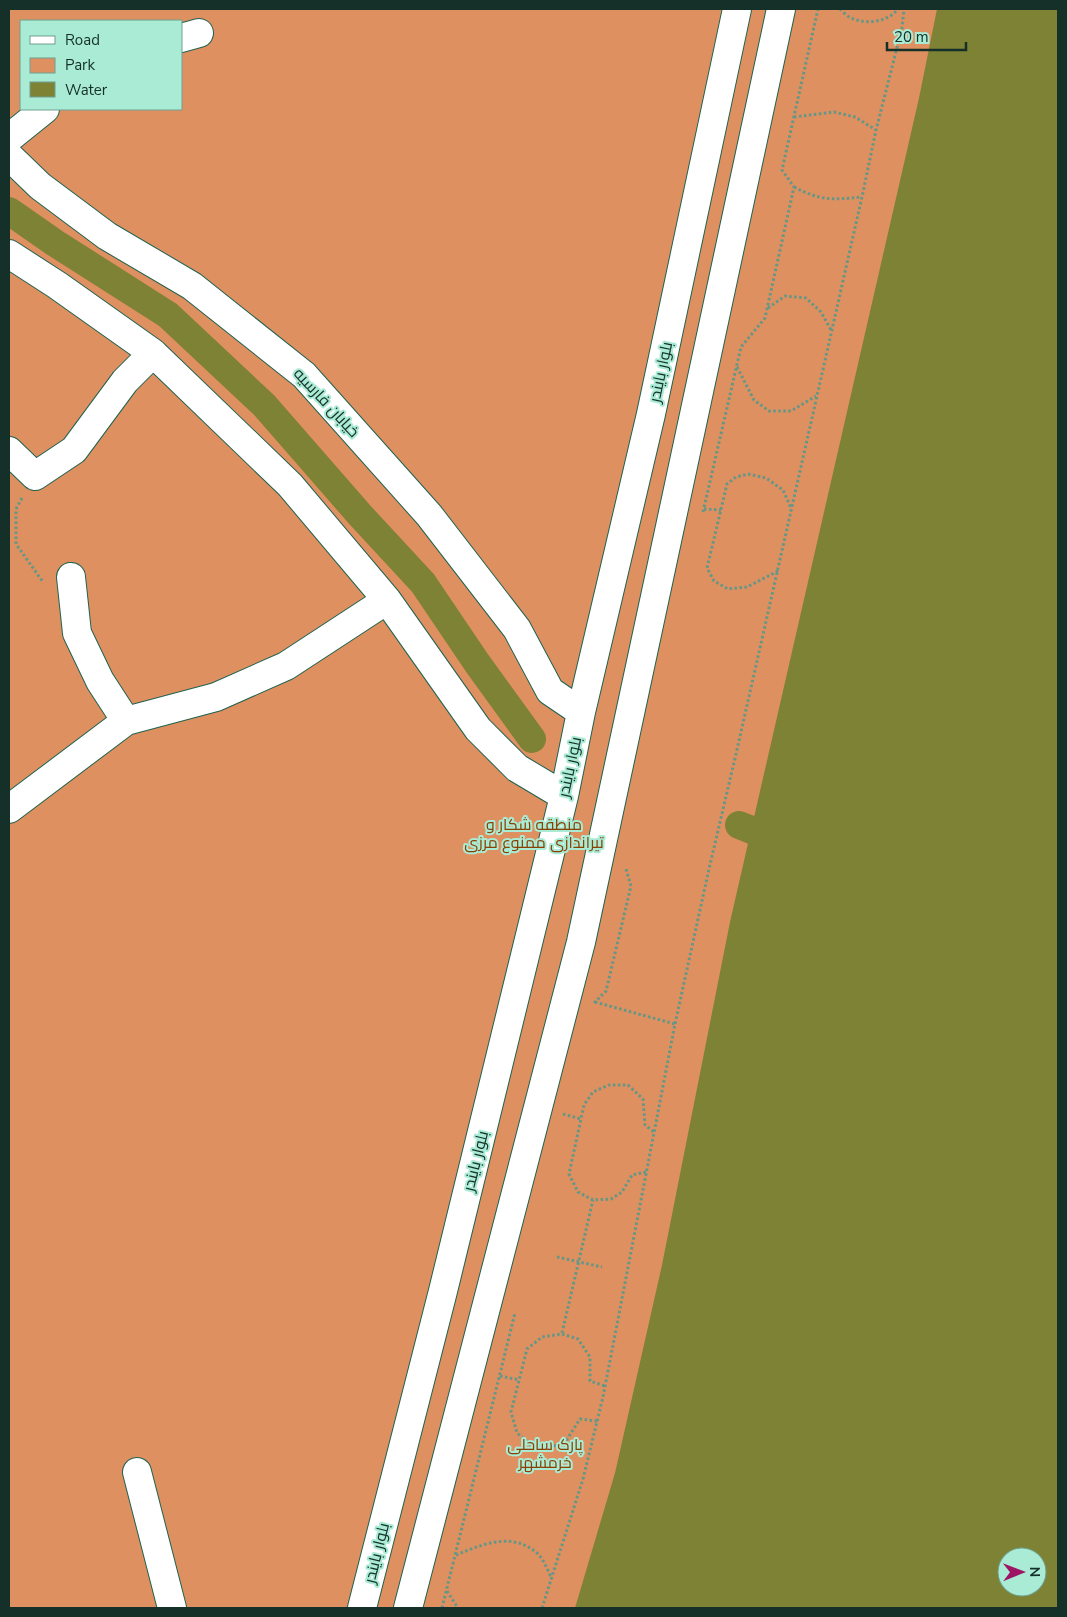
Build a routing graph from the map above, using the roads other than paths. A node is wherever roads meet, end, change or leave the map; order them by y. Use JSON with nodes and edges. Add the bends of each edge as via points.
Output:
{"nodes":[{"id":1,"x":737,"y":9,"type":"edge"},
{"id":2,"x":780,"y":9,"type":"edge"},
{"id":3,"x":44,"y":110,"type":"edge"},
{"id":4,"x":9,"y":138,"type":"edge"},
{"id":5,"x":9,"y":156,"type":"edge"},
{"id":6,"x":9,"y":254,"type":"edge"},
{"id":7,"x":154,"y":353,"type":"junction"},
{"id":8,"x":9,"y":451,"type":"edge"},
{"id":9,"x":71,"y":578,"type":"dead end"},
{"id":10,"x":387,"y":600,"type":"junction"},
{"id":11,"x":581,"y":712,"type":"junction"},
{"id":12,"x":126,"y":721,"type":"junction"},
{"id":13,"x":564,"y":796,"type":"junction"},
{"id":14,"x":9,"y":809,"type":"edge"},
{"id":15,"x":137,"y":1472,"type":"dead end"},
{"id":16,"x":172,"y":1608,"type":"edge"},
{"id":17,"x":362,"y":1608,"type":"edge"},
{"id":18,"x":408,"y":1608,"type":"edge"}],
"edges":[{"from":1,"to":11,"type":"street","name":"بلوار بایندر","via":[[651,414]]},
{"from":2,"to":18,"type":"street","via":[[581,942]]},
{"from":3,"to":4,"type":"street"},
{"from":5,"to":11,"type":"street","name":"خیابان فارسیه","via":[[40,186],[107,236],[192,286],[304,375],[429,515],[517,629],[550,692]]},
{"from":6,"to":7,"type":"street"},
{"from":7,"to":8,"type":"street","via":[[124,381],[74,450],[35,476]]},
{"from":7,"to":10,"type":"street","via":[[290,485]]},
{"from":9,"to":12,"type":"street","via":[[77,633],[100,681]]},
{"from":10,"to":12,"type":"street","via":[[286,666],[216,697]]},
{"from":10,"to":13,"type":"street","via":[[478,729],[517,768]]},
{"from":11,"to":13,"type":"street","name":"بلوار بایندر"},
{"from":12,"to":14,"type":"street"},
{"from":13,"to":17,"type":"street","name":"بلوار بایندر"},
{"from":15,"to":16,"type":"street"}]}
